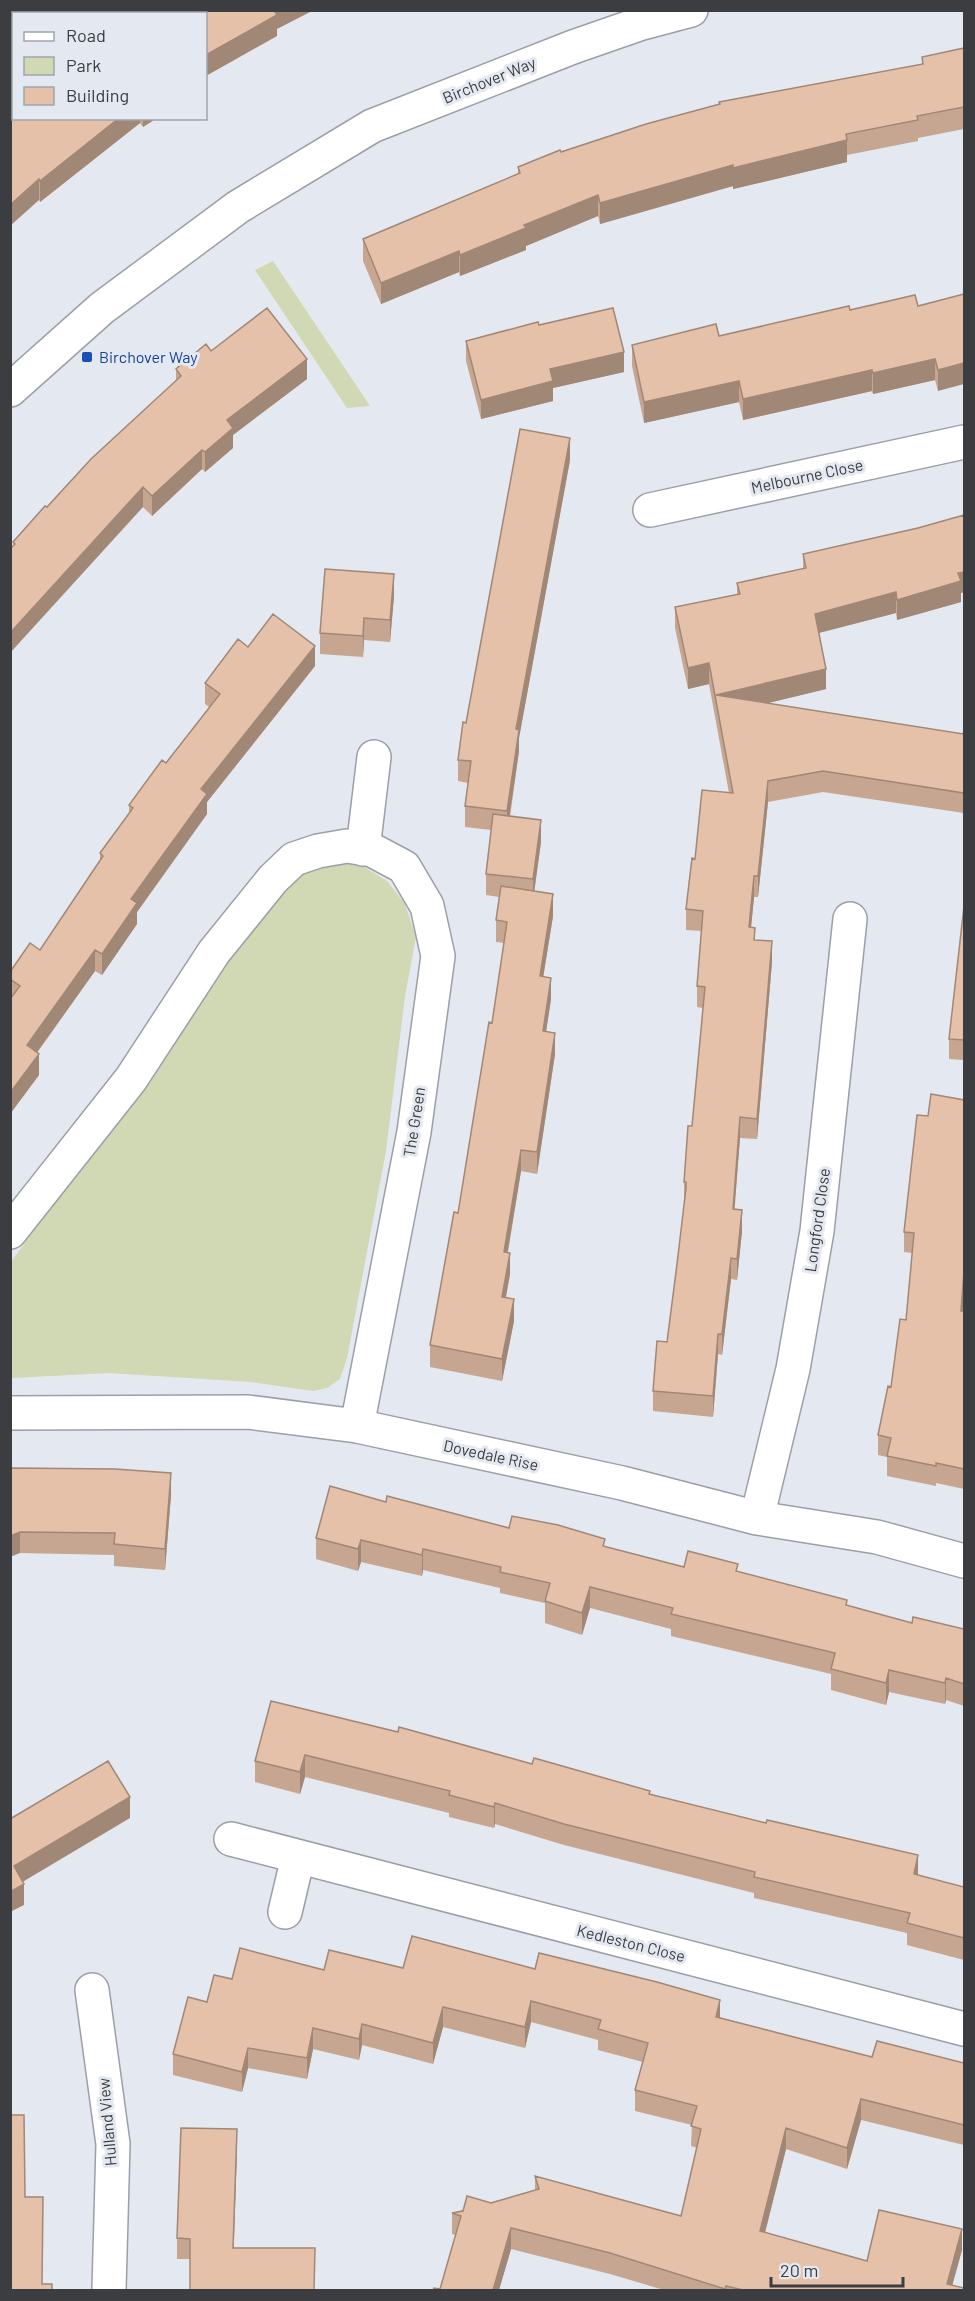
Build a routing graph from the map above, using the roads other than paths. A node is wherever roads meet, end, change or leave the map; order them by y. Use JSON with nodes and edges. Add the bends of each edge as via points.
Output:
{"nodes":[{"id":1,"x":691,"y":10,"type":"edge"},
{"id":2,"x":10,"y":390,"type":"edge"},
{"id":3,"x":964,"y":442,"type":"edge"},
{"id":4,"x":650,"y":510,"type":"dead end"},
{"id":5,"x":374,"y":757,"type":"dead end"},
{"id":6,"x":363,"y":849,"type":"junction"},
{"id":7,"x":850,"y":919,"type":"dead end"},
{"id":8,"x":10,"y":1232,"type":"edge"},
{"id":9,"x":10,"y":1413,"type":"edge"},
{"id":10,"x":357,"y":1426,"type":"junction"},
{"id":11,"x":757,"y":1518,"type":"junction"},
{"id":12,"x":964,"y":1561,"type":"edge"},
{"id":13,"x":231,"y":1839,"type":"dead end"},
{"id":14,"x":298,"y":1857,"type":"junction"},
{"id":15,"x":285,"y":1912,"type":"dead end"},
{"id":16,"x":93,"y":1990,"type":"dead end"},
{"id":17,"x":964,"y":2030,"type":"edge"},
{"id":18,"x":109,"y":2290,"type":"edge"}],
"edges":[{"from":1,"to":2,"type":"street","name":"Birchover Way","via":[[573,47],[372,126],[238,207],[102,308]]},
{"from":3,"to":4,"type":"street","name":"Melbourne Close"},
{"from":5,"to":6,"type":"street"},
{"from":6,"to":8,"type":"street","name":"The Green","via":[[347,846],[318,851],[294,859],[273,879],[214,952],[131,1079]]},
{"from":6,"to":10,"type":"street","name":"The Green","via":[[404,867],[427,906],[438,956],[414,1132]]},
{"from":7,"to":11,"type":"street","name":"Longford Close","via":[[817,1231],[793,1369]]},
{"from":9,"to":10,"type":"street","name":"Dovedale Rise","via":[[248,1412]]},
{"from":10,"to":11,"type":"street","name":"Dovedale Rise","via":[[621,1483]]},
{"from":11,"to":12,"type":"street","name":"Dovedale Rise","via":[[877,1538]]},
{"from":13,"to":14,"type":"street","name":"Kedleston Close"},
{"from":14,"to":15,"type":"street"},
{"from":14,"to":17,"type":"street","name":"Kedleston Close"},
{"from":16,"to":18,"type":"street","name":"Hulland View","via":[[112,2144]]}]}
